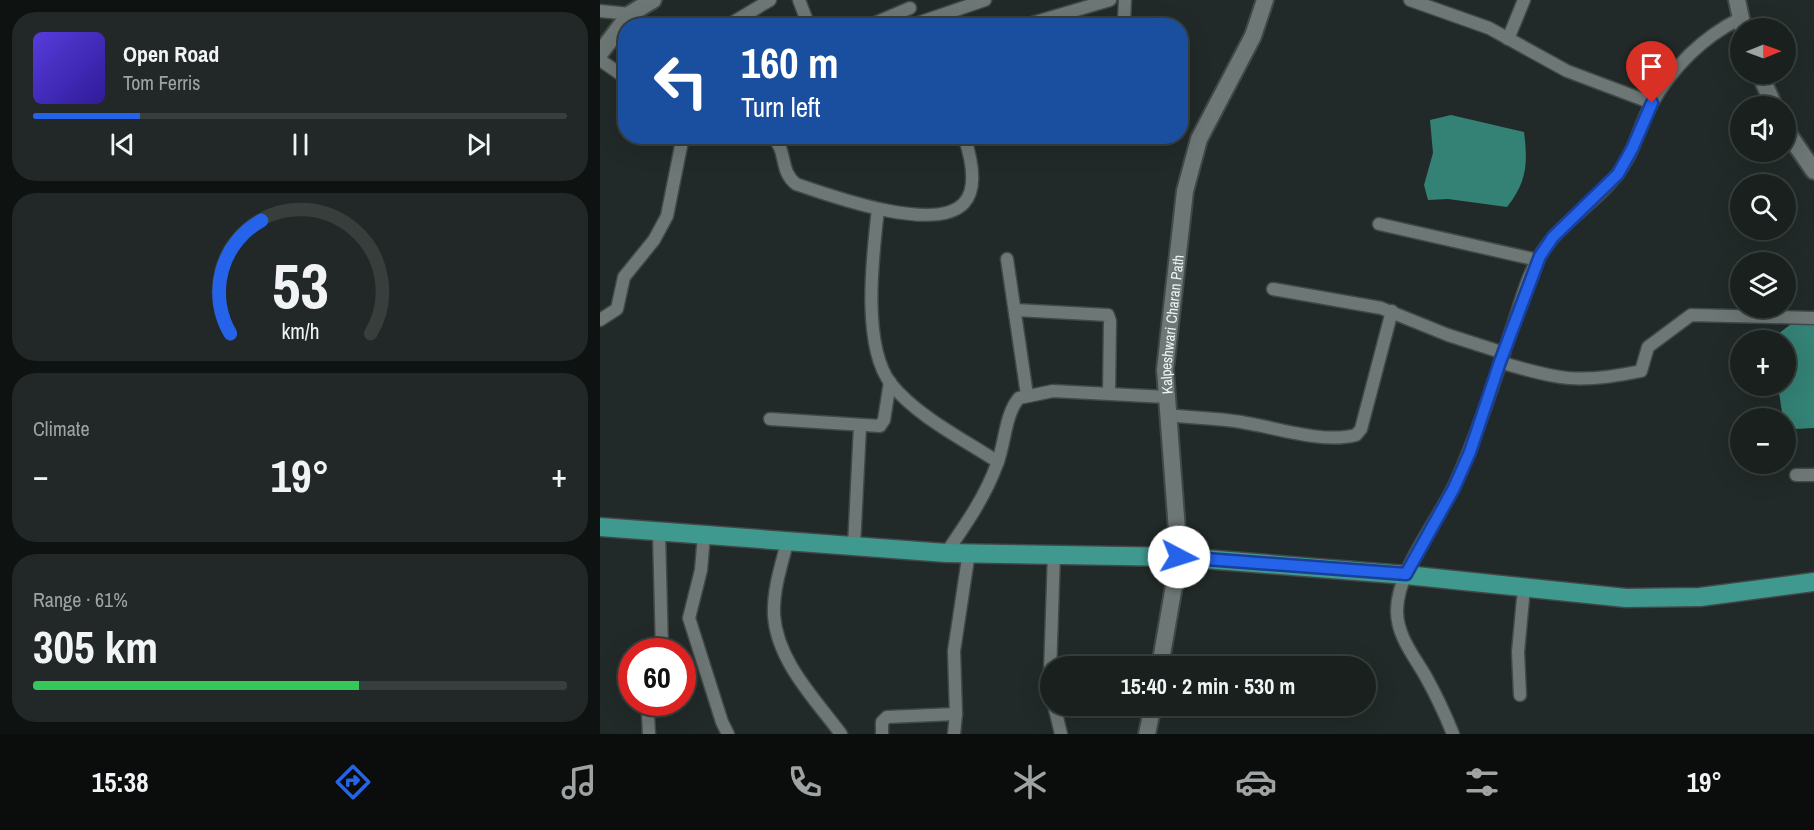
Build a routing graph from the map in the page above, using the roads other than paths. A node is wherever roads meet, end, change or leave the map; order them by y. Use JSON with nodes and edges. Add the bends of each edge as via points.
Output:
{"nodes":[{"id":1,"x":616,"y":0,"type":"edge"},
{"id":2,"x":653,"y":0,"type":"edge"},
{"id":3,"x":770,"y":0,"type":"edge"},
{"id":4,"x":799,"y":0,"type":"edge"},
{"id":5,"x":985,"y":0,"type":"edge"},
{"id":6,"x":1110,"y":0,"type":"edge"},
{"id":7,"x":1125,"y":0,"type":"edge"},
{"id":8,"x":1265,"y":0,"type":"edge"},
{"id":9,"x":1410,"y":0,"type":"edge"},
{"id":10,"x":1524,"y":0,"type":"edge"},
{"id":11,"x":1737,"y":0,"type":"edge"},
{"id":12,"x":910,"y":4,"type":"edge"},
{"id":13,"x":600,"y":10,"type":"edge"},
{"id":14,"x":625,"y":14,"type":"junction"},
{"id":15,"x":622,"y":18,"type":"edge"},
{"id":16,"x":740,"y":18,"type":"edge"},
{"id":17,"x":805,"y":18,"type":"edge"},
{"id":18,"x":883,"y":18,"type":"edge"},
{"id":19,"x":935,"y":18,"type":"edge"},
{"id":20,"x":1049,"y":18,"type":"edge"},
{"id":21,"x":1124,"y":18,"type":"edge"},
{"id":22,"x":1740,"y":18,"type":"edge"},
{"id":23,"x":618,"y":25,"type":"edge"},
{"id":24,"x":1730,"y":26,"type":"edge"},
{"id":25,"x":1508,"y":39,"type":"junction"},
{"id":26,"x":600,"y":53,"type":"edge"},
{"id":27,"x":600,"y":60,"type":"edge"},
{"id":28,"x":618,"y":72,"type":"edge"},
{"id":29,"x":1652,"y":103,"type":"junction"},
{"id":30,"x":682,"y":144,"type":"edge"},
{"id":31,"x":779,"y":144,"type":"edge"},
{"id":32,"x":966,"y":144,"type":"edge"},
{"id":33,"x":1796,"y":145,"type":"edge"},
{"id":34,"x":1814,"y":171,"type":"edge"},
{"id":35,"x":878,"y":208,"type":"junction"},
{"id":36,"x":1379,"y":224,"type":"dead end"},
{"id":37,"x":1007,"y":259,"type":"dead end"},
{"id":38,"x":1538,"y":260,"type":"junction"},
{"id":39,"x":1273,"y":289,"type":"dead end"},
{"id":40,"x":1015,"y":310,"type":"junction"},
{"id":41,"x":1392,"y":311,"type":"junction"},
{"id":42,"x":1814,"y":318,"type":"edge"},
{"id":43,"x":600,"y":320,"type":"edge"},
{"id":44,"x":1502,"y":357,"type":"junction"},
{"id":45,"x":890,"y":382,"type":"junction"},
{"id":46,"x":1109,"y":393,"type":"junction"},
{"id":47,"x":1027,"y":395,"type":"junction"},
{"id":48,"x":1166,"y":398,"type":"junction"},
{"id":49,"x":1167,"y":416,"type":"junction"},
{"id":50,"x":770,"y":420,"type":"dead end"},
{"id":51,"x":860,"y":426,"type":"junction"},
{"id":52,"x":998,"y":462,"type":"junction"},
{"id":53,"x":1814,"y":475,"type":"edge"},
{"id":54,"x":1796,"y":476,"type":"dead end"},
{"id":55,"x":600,"y":527,"type":"edge"},
{"id":56,"x":659,"y":533,"type":"junction"},
{"id":57,"x":704,"y":535,"type":"junction"},
{"id":58,"x":787,"y":543,"type":"junction"},
{"id":59,"x":854,"y":546,"type":"junction"},
{"id":60,"x":969,"y":552,"type":"junction"},
{"id":61,"x":946,"y":553,"type":"junction"},
{"id":62,"x":1054,"y":553,"type":"junction"},
{"id":63,"x":1179,"y":557,"type":"junction"},
{"id":64,"x":1406,"y":574,"type":"junction"},
{"id":65,"x":1814,"y":582,"type":"edge"},
{"id":66,"x":1524,"y":588,"type":"junction"},
{"id":67,"x":662,"y":638,"type":"edge"},
{"id":68,"x":1051,"y":656,"type":"edge"},
{"id":69,"x":1162,"y":656,"type":"edge"},
{"id":70,"x":1520,"y":695,"type":"dead end"},
{"id":71,"x":956,"y":714,"type":"junction"},
{"id":72,"x":648,"y":716,"type":"edge"},
{"id":73,"x":1057,"y":716,"type":"edge"},
{"id":74,"x":1151,"y":716,"type":"edge"},
{"id":75,"x":649,"y":734,"type":"edge"},
{"id":76,"x":728,"y":734,"type":"edge"},
{"id":77,"x":840,"y":734,"type":"edge"},
{"id":78,"x":882,"y":734,"type":"edge"},
{"id":79,"x":954,"y":734,"type":"edge"},
{"id":80,"x":1061,"y":734,"type":"edge"},
{"id":81,"x":1147,"y":734,"type":"edge"},
{"id":82,"x":1453,"y":734,"type":"edge"}],
"edges":[{"from":1,"to":14,"type":"street"},
{"from":2,"to":14,"type":"street"},
{"from":3,"to":16,"type":"street"},
{"from":4,"to":17,"type":"street"},
{"from":5,"to":19,"type":"street"},
{"from":6,"to":20,"type":"street"},
{"from":7,"to":21,"type":"street"},
{"from":8,"to":48,"type":"street","name":"Kalpeshwari Charan Path","via":[[1253,36],[1213,109],[1190,166],[1165,370]]},
{"from":9,"to":25,"type":"street","via":[[1489,28]]},
{"from":10,"to":25,"type":"street"},
{"from":11,"to":22,"type":"street"},
{"from":12,"to":18,"type":"street"},
{"from":13,"to":14,"type":"street"},
{"from":14,"to":15,"type":"street"},
{"from":23,"to":26,"type":"street"},
{"from":24,"to":29,"type":"street","via":[[1720,28],[1684,58]]},
{"from":25,"to":29,"type":"street","via":[[1566,71]]},
{"from":27,"to":28,"type":"street"},
{"from":29,"to":38,"type":"street","via":[[1618,174],[1553,237]]},
{"from":30,"to":43,"type":"street","via":[[662,229],[624,277],[617,309]]},
{"from":31,"to":35,"type":"street","via":[[786,175],[796,184]]},
{"from":32,"to":35,"type":"street","via":[[972,177],[966,201],[948,212],[933,214]]},
{"from":33,"to":34,"type":"street"},
{"from":35,"to":45,"type":"street","via":[[872,306],[879,352]]},
{"from":36,"to":38,"type":"street"},
{"from":37,"to":40,"type":"street"},
{"from":38,"to":44,"type":"street"},
{"from":39,"to":41,"type":"street"},
{"from":40,"to":46,"type":"street","via":[[1108,315]]},
{"from":40,"to":47,"type":"street"},
{"from":41,"to":44,"type":"street"},
{"from":41,"to":49,"type":"street","via":[[1361,429],[1356,435],[1338,437]]},
{"from":42,"to":44,"type":"street","via":[[1691,315],[1648,347],[1641,371],[1605,379],[1551,378]]},
{"from":44,"to":64,"type":"street","via":[[1470,452]]},
{"from":45,"to":51,"type":"street","via":[[882,425]]},
{"from":45,"to":52,"type":"street","via":[[914,407]]},
{"from":46,"to":47,"type":"street","via":[[1053,391]]},
{"from":46,"to":48,"type":"street"},
{"from":47,"to":52,"type":"street","via":[[1012,408]]},
{"from":48,"to":49,"type":"street","name":"Kalpeshwari Charan Path"},
{"from":49,"to":63,"type":"street","name":"Kalpeshwari Charan Path"},
{"from":50,"to":51,"type":"street"},
{"from":51,"to":59,"type":"street"},
{"from":52,"to":61,"type":"street","via":[[979,504]]},
{"from":53,"to":54,"type":"street"},
{"from":55,"to":56,"type":"main road"},
{"from":56,"to":57,"type":"main road"},
{"from":56,"to":67,"type":"street"},
{"from":57,"to":58,"type":"main road"},
{"from":57,"to":76,"type":"street","via":[[689,618]]},
{"from":58,"to":59,"type":"main road"},
{"from":58,"to":77,"type":"street","via":[[776,588],[776,631],[790,663]]},
{"from":59,"to":61,"type":"main road"},
{"from":60,"to":61,"type":"main road"},
{"from":60,"to":62,"type":"main road"},
{"from":60,"to":71,"type":"street","via":[[954,651]]},
{"from":62,"to":63,"type":"main road"},
{"from":62,"to":68,"type":"street"},
{"from":63,"to":64,"type":"main road"},
{"from":63,"to":69,"type":"street","name":"Kalpeshwari Charan Path"},
{"from":64,"to":66,"type":"main road"},
{"from":64,"to":82,"type":"street","via":[[1398,597],[1398,624]]},
{"from":65,"to":66,"type":"main road","via":[[1700,597],[1626,598]]},
{"from":66,"to":70,"type":"street","via":[[1518,652]]},
{"from":71,"to":78,"type":"street","via":[[887,717],[882,722]]},
{"from":71,"to":79,"type":"street"},
{"from":72,"to":75,"type":"street"},
{"from":73,"to":80,"type":"street"},
{"from":74,"to":81,"type":"street"}]}
